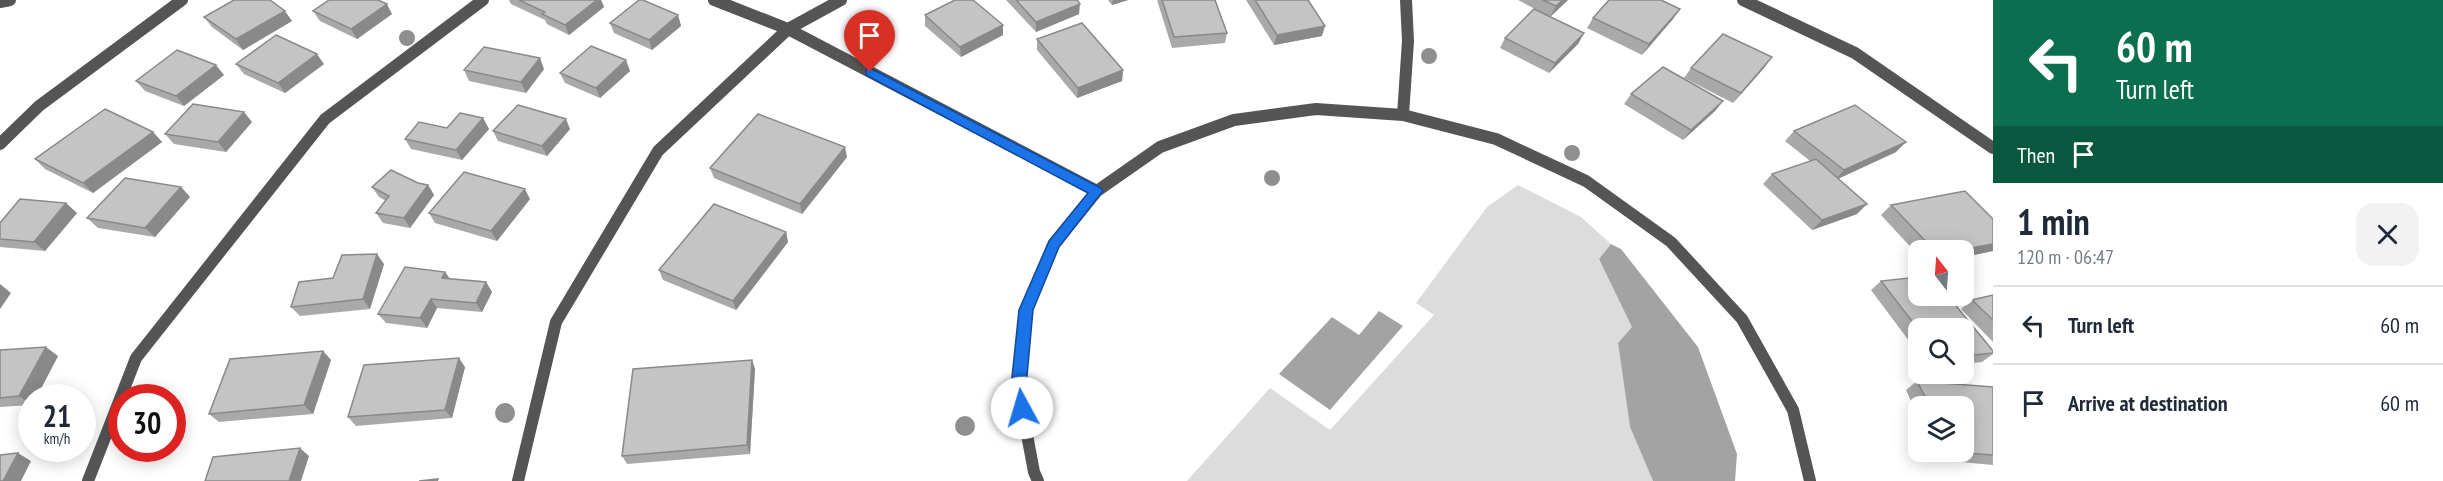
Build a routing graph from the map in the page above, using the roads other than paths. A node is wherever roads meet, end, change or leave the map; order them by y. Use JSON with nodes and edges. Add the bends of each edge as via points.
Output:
{"nodes":[{"id":1,"x":10,"y":0,"type":"edge"},
{"id":2,"x":182,"y":0,"type":"edge"},
{"id":3,"x":483,"y":0,"type":"edge"},
{"id":4,"x":714,"y":0,"type":"edge"},
{"id":5,"x":841,"y":0,"type":"edge"},
{"id":6,"x":1406,"y":0,"type":"edge"},
{"id":7,"x":1743,"y":0,"type":"edge"},
{"id":8,"x":0,"y":2,"type":"edge"},
{"id":9,"x":788,"y":29,"type":"junction"},
{"id":10,"x":1403,"y":115,"type":"junction"},
{"id":11,"x":0,"y":144,"type":"edge"},
{"id":12,"x":1993,"y":148,"type":"edge"},
{"id":13,"x":1097,"y":191,"type":"junction"},
{"id":14,"x":88,"y":481,"type":"edge"},
{"id":15,"x":518,"y":481,"type":"edge"},
{"id":16,"x":1038,"y":481,"type":"edge"},
{"id":17,"x":1810,"y":481,"type":"edge"}],
"edges":[{"from":1,"to":8,"type":"street"},
{"from":2,"to":11,"type":"street","via":[[39,106]]},
{"from":3,"to":14,"type":"street","via":[[325,119],[136,358]]},
{"from":4,"to":9,"type":"street"},
{"from":5,"to":9,"type":"street"},
{"from":6,"to":10,"type":"street","via":[[1408,41]]},
{"from":7,"to":12,"type":"street","via":[[1855,53]]},
{"from":9,"to":13,"type":"street"},
{"from":9,"to":15,"type":"street","via":[[658,151],[556,322]]},
{"from":10,"to":13,"type":"street","via":[[1316,109],[1234,120],[1160,147]]},
{"from":10,"to":17,"type":"street","via":[[1496,139],[1586,181],[1671,242],[1742,319],[1794,410]]},
{"from":13,"to":16,"type":"street","via":[[1054,244],[1026,310],[1018,387]]}]}
